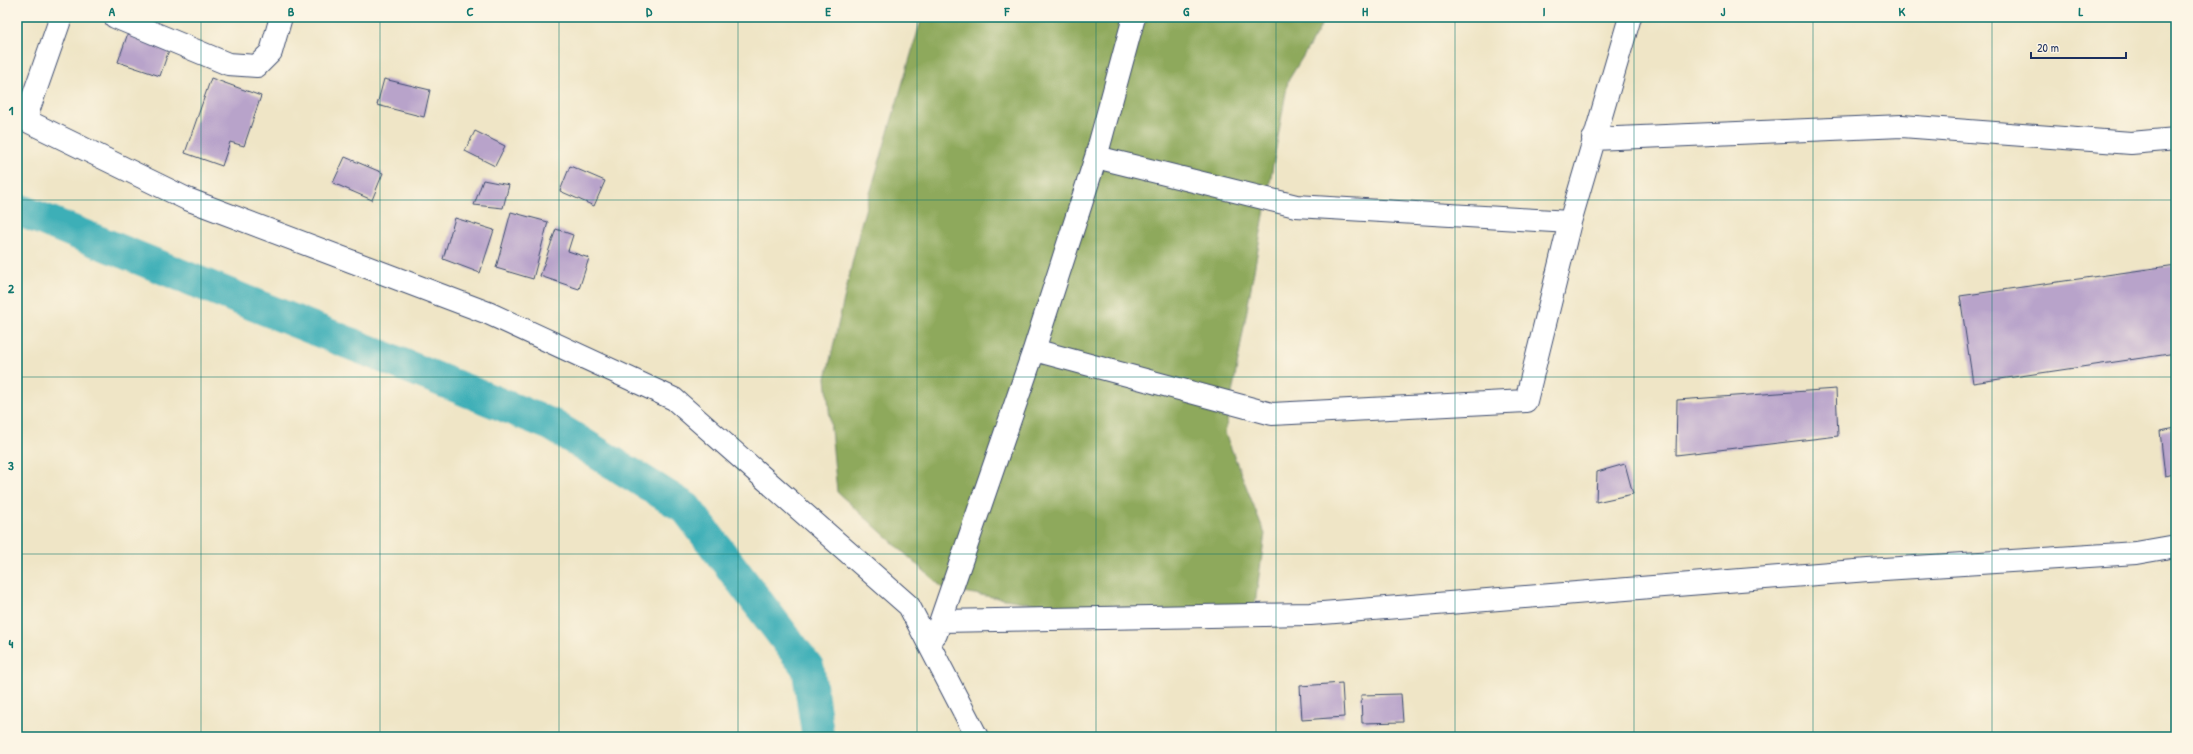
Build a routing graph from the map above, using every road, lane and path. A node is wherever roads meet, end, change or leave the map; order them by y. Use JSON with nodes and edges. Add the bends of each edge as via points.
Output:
{"nodes":[{"id":1,"x":62,"y":17,"type":"edge"},
{"id":2,"x":115,"y":17,"type":"edge"},
{"id":3,"x":281,"y":17,"type":"edge"},
{"id":4,"x":1134,"y":17,"type":"edge"},
{"id":5,"x":1630,"y":17,"type":"edge"},
{"id":6,"x":21,"y":118,"type":"edge"},
{"id":7,"x":1593,"y":139,"type":"junction"},
{"id":8,"x":2176,"y":139,"type":"edge"},
{"id":9,"x":1096,"y":157,"type":"junction"},
{"id":10,"x":1570,"y":222,"type":"junction"},
{"id":11,"x":1034,"y":350,"type":"junction"},
{"id":12,"x":2176,"y":546,"type":"edge"},
{"id":13,"x":941,"y":621,"type":"junction"},
{"id":14,"x":931,"y":648,"type":"junction"},
{"id":15,"x":977,"y":737,"type":"edge"}],
"edges":[{"from":1,"to":6,"type":"street"},
{"from":2,"to":3,"type":"street","via":[[228,64],[257,66],[271,52]]},
{"from":4,"to":9,"type":"street"},
{"from":5,"to":7,"type":"street"},
{"from":6,"to":14,"type":"street","via":[[188,199],[488,313],[674,400],[909,606]]},
{"from":7,"to":8,"type":"street","via":[[1902,126],[2132,143]]},
{"from":7,"to":10,"type":"street"},
{"from":9,"to":10,"type":"street","via":[[1296,206]]},
{"from":9,"to":11,"type":"street"},
{"from":10,"to":11,"type":"street","via":[[1526,401],[1272,414]]},
{"from":11,"to":13,"type":"street"},
{"from":12,"to":13,"type":"street","via":[[2136,553],[1868,570],[1310,614]]},
{"from":13,"to":14,"type":"street"},
{"from":14,"to":15,"type":"street"}]}
